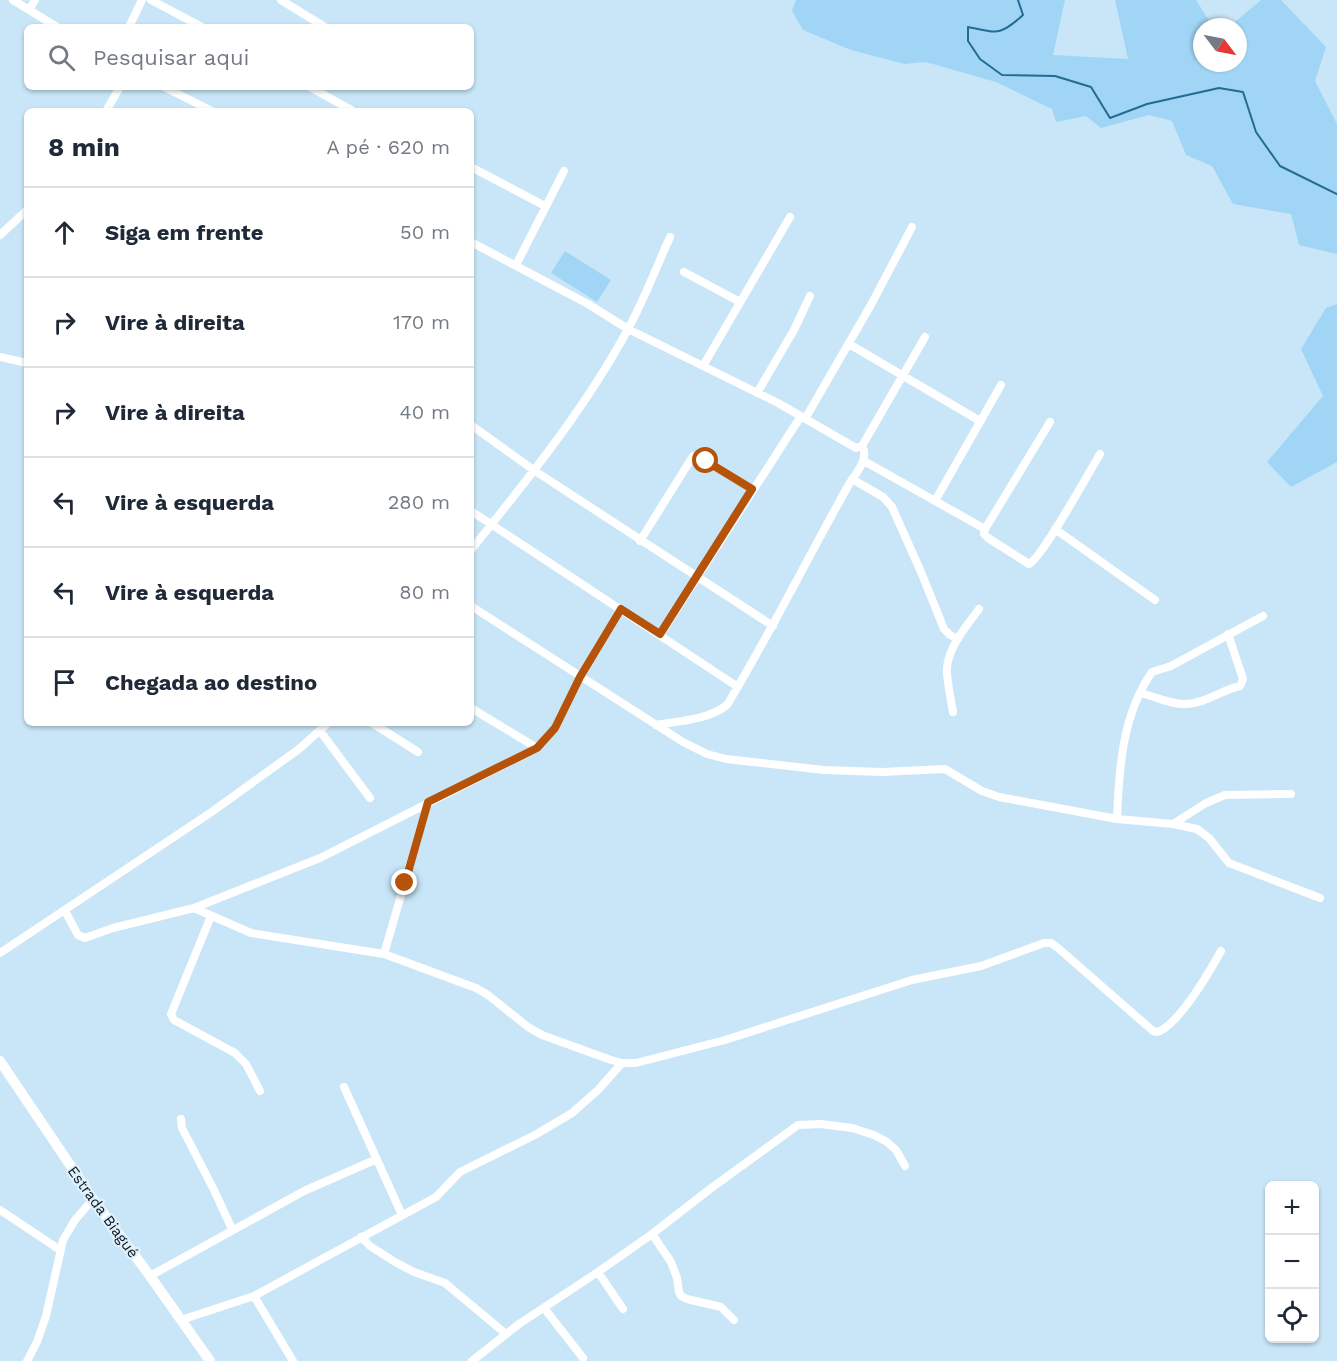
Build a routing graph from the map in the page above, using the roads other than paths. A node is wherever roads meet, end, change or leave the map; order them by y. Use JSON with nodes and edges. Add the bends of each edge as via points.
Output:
{"nodes":[{"id":1,"x":13,"y":0,"type":"edge"},
{"id":2,"x":35,"y":0,"type":"edge"},
{"id":3,"x":142,"y":0,"type":"edge"},
{"id":4,"x":150,"y":0,"type":"edge"},
{"id":5,"x":281,"y":0,"type":"edge"},
{"id":6,"x":29,"y":10,"type":"junction"},
{"id":7,"x":52,"y":24,"type":"edge"},
{"id":8,"x":130,"y":24,"type":"edge"},
{"id":9,"x":196,"y":24,"type":"edge"},
{"id":10,"x":320,"y":24,"type":"edge"},
{"id":11,"x":118,"y":90,"type":"edge"},
{"id":12,"x":170,"y":90,"type":"edge"},
{"id":13,"x":315,"y":90,"type":"edge"},
{"id":14,"x":108,"y":108,"type":"edge"},
{"id":15,"x":206,"y":108,"type":"edge"},
{"id":16,"x":348,"y":108,"type":"edge"},
{"id":17,"x":474,"y":169,"type":"edge"},
{"id":18,"x":564,"y":171,"type":"dead end"},
{"id":19,"x":545,"y":206,"type":"junction"},
{"id":20,"x":24,"y":213,"type":"edge"},
{"id":21,"x":790,"y":217,"type":"dead end"},
{"id":22,"x":912,"y":227,"type":"dead end"},
{"id":23,"x":1,"y":233,"type":"edge"},
{"id":24,"x":670,"y":237,"type":"dead end"},
{"id":25,"x":474,"y":244,"type":"edge"},
{"id":26,"x":516,"y":265,"type":"junction"},
{"id":27,"x":684,"y":272,"type":"dead end"},
{"id":28,"x":810,"y":296,"type":"dead end"},
{"id":29,"x":740,"y":302,"type":"junction"},
{"id":30,"x":628,"y":329,"type":"junction"},
{"id":31,"x":925,"y":337,"type":"dead end"},
{"id":32,"x":849,"y":344,"type":"junction"},
{"id":33,"x":0,"y":357,"type":"edge"},
{"id":34,"x":24,"y":362,"type":"edge"},
{"id":35,"x":702,"y":366,"type":"junction"},
{"id":36,"x":902,"y":375,"type":"junction"},
{"id":37,"x":1001,"y":384,"type":"dead end"},
{"id":38,"x":757,"y":393,"type":"junction"},
{"id":39,"x":803,"y":417,"type":"junction"},
{"id":40,"x":980,"y":421,"type":"junction"},
{"id":41,"x":1050,"y":422,"type":"dead end"},
{"id":42,"x":474,"y":427,"type":"edge"},
{"id":43,"x":862,"y":446,"type":"junction"},
{"id":44,"x":1100,"y":454,"type":"dead end"},
{"id":45,"x":864,"y":461,"type":"junction"},
{"id":46,"x":535,"y":471,"type":"junction"},
{"id":47,"x":852,"y":479,"type":"junction"},
{"id":48,"x":752,"y":489,"type":"junction"},
{"id":49,"x":935,"y":501,"type":"junction"},
{"id":50,"x":474,"y":513,"type":"edge"},
{"id":51,"x":491,"y":525,"type":"junction"},
{"id":52,"x":985,"y":529,"type":"junction"},
{"id":53,"x":1055,"y":529,"type":"junction"},
{"id":54,"x":640,"y":541,"type":"junction"},
{"id":55,"x":474,"y":546,"type":"edge"},
{"id":56,"x":696,"y":576,"type":"junction"},
{"id":57,"x":1155,"y":600,"type":"dead end"},
{"id":58,"x":474,"y":608,"type":"edge"},
{"id":59,"x":621,"y":609,"type":"junction"},
{"id":60,"x":978,"y":609,"type":"dead end"},
{"id":61,"x":1263,"y":616,"type":"dead end"},
{"id":62,"x":773,"y":626,"type":"junction"},
{"id":63,"x":660,"y":634,"type":"junction"},
{"id":64,"x":1228,"y":634,"type":"junction"},
{"id":65,"x":958,"y":639,"type":"junction"},
{"id":66,"x":580,"y":677,"type":"junction"},
{"id":67,"x":738,"y":687,"type":"junction"},
{"id":68,"x":1141,"y":693,"type":"junction"},
{"id":69,"x":474,"y":710,"type":"edge"},
{"id":70,"x":953,"y":712,"type":"dead end"},
{"id":71,"x":656,"y":725,"type":"junction"},
{"id":72,"x":323,"y":726,"type":"edge"},
{"id":73,"x":377,"y":726,"type":"edge"},
{"id":74,"x":537,"y":748,"type":"junction"},
{"id":75,"x":418,"y":752,"type":"dead end"},
{"id":76,"x":1291,"y":794,"type":"dead end"},
{"id":77,"x":370,"y":798,"type":"dead end"},
{"id":78,"x":428,"y":802,"type":"junction"},
{"id":79,"x":1117,"y":819,"type":"junction"},
{"id":80,"x":1173,"y":824,"type":"junction"},
{"id":81,"x":1320,"y":898,"type":"dead end"},
{"id":82,"x":194,"y":908,"type":"junction"},
{"id":83,"x":65,"y":911,"type":"junction"},
{"id":84,"x":211,"y":916,"type":"junction"},
{"id":85,"x":1221,"y":951,"type":"dead end"},
{"id":86,"x":0,"y":953,"type":"edge"},
{"id":87,"x":384,"y":954,"type":"junction"},
{"id":88,"x":0,"y":1061,"type":"edge"},
{"id":89,"x":622,"y":1063,"type":"junction"},
{"id":90,"x":344,"y":1087,"type":"dead end"},
{"id":91,"x":260,"y":1091,"type":"dead end"},
{"id":92,"x":181,"y":1119,"type":"dead end"},
{"id":93,"x":377,"y":1159,"type":"junction"},
{"id":94,"x":905,"y":1166,"type":"dead end"},
{"id":95,"x":93,"y":1199,"type":"junction"},
{"id":96,"x":0,"y":1210,"type":"edge"},
{"id":97,"x":402,"y":1215,"type":"junction"},
{"id":98,"x":232,"y":1229,"type":"junction"},
{"id":99,"x":652,"y":1234,"type":"junction"},
{"id":100,"x":361,"y":1237,"type":"junction"},
{"id":101,"x":60,"y":1250,"type":"junction"},
{"id":102,"x":598,"y":1272,"type":"junction"},
{"id":103,"x":150,"y":1276,"type":"junction"},
{"id":104,"x":254,"y":1296,"type":"junction"},
{"id":105,"x":544,"y":1308,"type":"junction"},
{"id":106,"x":623,"y":1309,"type":"dead end"},
{"id":107,"x":181,"y":1320,"type":"junction"},
{"id":108,"x":734,"y":1320,"type":"dead end"},
{"id":109,"x":506,"y":1334,"type":"junction"},
{"id":110,"x":583,"y":1358,"type":"dead end"},
{"id":111,"x":27,"y":1361,"type":"edge"},
{"id":112,"x":210,"y":1361,"type":"edge"},
{"id":113,"x":293,"y":1361,"type":"edge"},
{"id":114,"x":472,"y":1361,"type":"edge"}],
"edges":[{"from":1,"to":6,"type":"street"},
{"from":2,"to":6,"type":"street"},
{"from":3,"to":8,"type":"street"},
{"from":4,"to":9,"type":"street"},
{"from":5,"to":10,"type":"street"},
{"from":6,"to":7,"type":"street"},
{"from":11,"to":14,"type":"street"},
{"from":12,"to":15,"type":"street"},
{"from":13,"to":16,"type":"street"},
{"from":17,"to":19,"type":"street"},
{"from":18,"to":19,"type":"street"},
{"from":19,"to":26,"type":"street"},
{"from":20,"to":23,"type":"street"},
{"from":21,"to":29,"type":"street"},
{"from":22,"to":32,"type":"street"},
{"from":24,"to":30,"type":"street"},
{"from":25,"to":26,"type":"street"},
{"from":26,"to":30,"type":"street"},
{"from":27,"to":29,"type":"street"},
{"from":28,"to":38,"type":"street"},
{"from":29,"to":35,"type":"street"},
{"from":30,"to":35,"type":"street"},
{"from":30,"to":46,"type":"street"},
{"from":31,"to":36,"type":"street"},
{"from":32,"to":36,"type":"street"},
{"from":32,"to":39,"type":"street"},
{"from":33,"to":34,"type":"street"},
{"from":35,"to":38,"type":"street"},
{"from":36,"to":40,"type":"street"},
{"from":36,"to":43,"type":"street"},
{"from":37,"to":40,"type":"street"},
{"from":38,"to":39,"type":"street"},
{"from":39,"to":43,"type":"street","via":[[849,445]]},
{"from":39,"to":48,"type":"street"},
{"from":40,"to":49,"type":"street"},
{"from":41,"to":52,"type":"street"},
{"from":42,"to":46,"type":"street"},
{"from":43,"to":45,"type":"street"},
{"from":44,"to":53,"type":"street"},
{"from":45,"to":47,"type":"street"},
{"from":45,"to":49,"type":"street"},
{"from":46,"to":51,"type":"street"},
{"from":46,"to":54,"type":"street"},
{"from":47,"to":62,"type":"street"},
{"from":47,"to":65,"type":"street","via":[[883,497],[892,507],[944,629]]},
{"from":48,"to":54,"type":"street","via":[[693,456]]},
{"from":48,"to":56,"type":"street"},
{"from":49,"to":52,"type":"street"},
{"from":50,"to":51,"type":"street"},
{"from":51,"to":55,"type":"street"},
{"from":51,"to":59,"type":"street"},
{"from":52,"to":53,"type":"street","via":[[988,538],[1029,564],[1035,561]]},
{"from":53,"to":57,"type":"street"},
{"from":54,"to":56,"type":"street"},
{"from":56,"to":62,"type":"street"},
{"from":56,"to":63,"type":"street"},
{"from":58,"to":66,"type":"street"},
{"from":59,"to":63,"type":"street"},
{"from":59,"to":66,"type":"street"},
{"from":60,"to":65,"type":"street"},
{"from":61,"to":64,"type":"street"},
{"from":62,"to":67,"type":"street"},
{"from":63,"to":67,"type":"street"},
{"from":64,"to":68,"type":"street","via":[[1171,666],[1154,670]]},
{"from":64,"to":68,"type":"street","via":[[1243,684],[1186,704]]},
{"from":65,"to":70,"type":"street","via":[[947,672]]},
{"from":66,"to":71,"type":"street"},
{"from":66,"to":74,"type":"street","via":[[555,728]]},
{"from":67,"to":71,"type":"street","via":[[727,705],[717,712]]},
{"from":68,"to":79,"type":"street","via":[[1126,728]]},
{"from":69,"to":74,"type":"street"},
{"from":71,"to":79,"type":"street","via":[[693,748],[726,759],[834,771],[945,769],[991,794]]},
{"from":72,"to":77,"type":"street"},
{"from":72,"to":83,"type":"street","via":[[279,764]]},
{"from":73,"to":75,"type":"street"},
{"from":74,"to":78,"type":"street"},
{"from":76,"to":80,"type":"street","via":[[1225,795]]},
{"from":78,"to":82,"type":"street","via":[[320,858]]},
{"from":78,"to":87,"type":"street"},
{"from":79,"to":80,"type":"street"},
{"from":80,"to":81,"type":"street","via":[[1202,832],[1229,863]]},
{"from":82,"to":83,"type":"street","via":[[86,938],[78,934]]},
{"from":82,"to":84,"type":"street"},
{"from":83,"to":86,"type":"street"},
{"from":84,"to":87,"type":"street","via":[[264,936]]},
{"from":84,"to":91,"type":"street","via":[[171,1014],[174,1020],[242,1059]]},
{"from":85,"to":89,"type":"street","via":[[1191,999],[1166,1029],[1157,1032],[1058,948],[1044,943],[981,966],[912,980],[725,1040],[654,1059]]},
{"from":87,"to":89,"type":"street","via":[[476,988],[542,1035]]},
{"from":88,"to":95,"type":"main road","name":"Estrada Biagué"},
{"from":89,"to":97,"type":"street","via":[[572,1113],[460,1172],[436,1197]]},
{"from":90,"to":93,"type":"street"},
{"from":92,"to":98,"type":"street"},
{"from":93,"to":97,"type":"street"},
{"from":93,"to":98,"type":"street"},
{"from":94,"to":99,"type":"street","via":[[896,1150],[873,1135],[852,1128],[798,1125]]},
{"from":95,"to":101,"type":"street","via":[[75,1220]]},
{"from":95,"to":103,"type":"main road","name":"Estrada Biagué"},
{"from":96,"to":101,"type":"street"},
{"from":97,"to":100,"type":"street"},
{"from":98,"to":103,"type":"street"},
{"from":99,"to":102,"type":"street"},
{"from":99,"to":108,"type":"street","via":[[671,1262],[681,1296],[721,1307]]},
{"from":100,"to":104,"type":"street"},
{"from":100,"to":109,"type":"street","via":[[395,1262],[445,1282]]},
{"from":101,"to":111,"type":"street","via":[[46,1316]]},
{"from":102,"to":105,"type":"street"},
{"from":102,"to":106,"type":"street"},
{"from":103,"to":107,"type":"main road","name":"Estrada Biagué"},
{"from":104,"to":107,"type":"street"},
{"from":104,"to":113,"type":"street"},
{"from":105,"to":109,"type":"street"},
{"from":105,"to":110,"type":"street"},
{"from":107,"to":112,"type":"main road","name":"Estrada Biagué"},
{"from":109,"to":114,"type":"street"}]}
